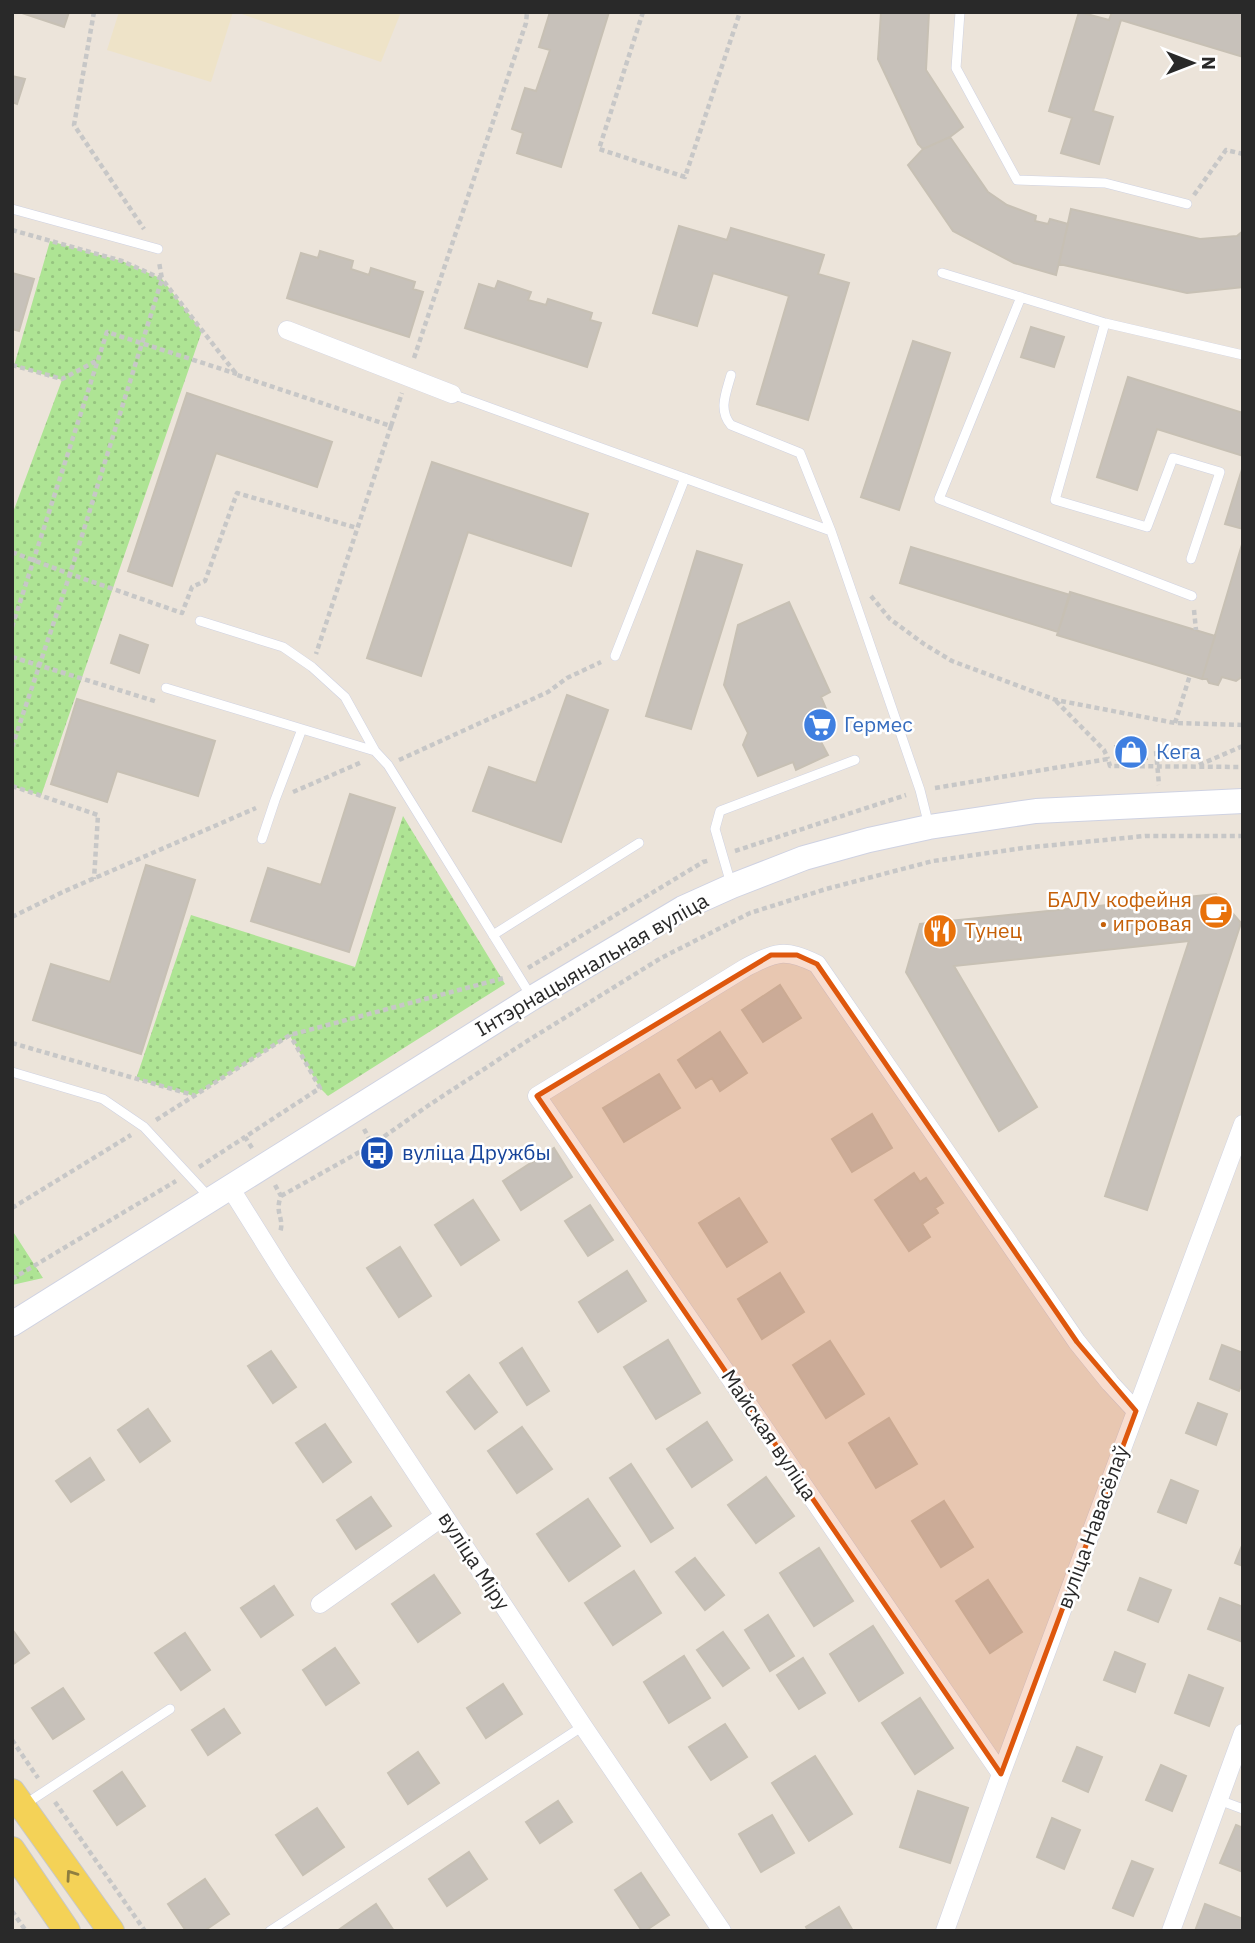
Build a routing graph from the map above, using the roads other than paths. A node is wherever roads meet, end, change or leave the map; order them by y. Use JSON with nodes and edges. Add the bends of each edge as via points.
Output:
{"nodes":[{"id":1,"x":960,"y":12,"type":"edge"},
{"id":2,"x":1187,"y":204,"type":"road end"},
{"id":3,"x":12,"y":209,"type":"edge"},
{"id":4,"x":158,"y":249,"type":"road end"},
{"id":5,"x":942,"y":273,"type":"dead end"},
{"id":6,"x":1021,"y":297,"type":"junction"},
{"id":7,"x":1105,"y":323,"type":"junction"},
{"id":8,"x":287,"y":330,"type":"dead end"},
{"id":9,"x":1243,"y":355,"type":"edge"},
{"id":10,"x":731,"y":375,"type":"dead end"},
{"id":11,"x":452,"y":394,"type":"joint"},
{"id":12,"x":685,"y":478,"type":"junction"},
{"id":13,"x":831,"y":531,"type":"junction"},
{"id":14,"x":1191,"y":559,"type":"dead end"},
{"id":15,"x":1192,"y":596,"type":"dead end"},
{"id":16,"x":200,"y":621,"type":"dead end"},
{"id":17,"x":615,"y":656,"type":"road end"},
{"id":18,"x":166,"y":688,"type":"dead end"},
{"id":19,"x":302,"y":729,"type":"junction"},
{"id":20,"x":375,"y":751,"type":"junction"},
{"id":21,"x":855,"y":760,"type":"dead end"},
{"id":22,"x":1243,"y":801,"type":"edge"},
{"id":23,"x":929,"y":827,"type":"junction"},
{"id":24,"x":262,"y":839,"type":"dead end"},
{"id":25,"x":639,"y":844,"type":"dead end"},
{"id":26,"x":732,"y":886,"type":"junction"},
{"id":27,"x":493,"y":935,"type":"junction"},
{"id":28,"x":532,"y":998,"type":"junction"},
{"id":29,"x":12,"y":1072,"type":"edge"},
{"id":30,"x":1243,"y":1124,"type":"edge"},
{"id":31,"x":221,"y":1194,"type":"junction"},
{"id":32,"x":12,"y":1324,"type":"edge"},
{"id":33,"x":1136,"y":1411,"type":"junction"},
{"id":34,"x":444,"y":1517,"type":"junction"},
{"id":35,"x":320,"y":1604,"type":"dead end"},
{"id":36,"x":170,"y":1709,"type":"dead end"},
{"id":37,"x":583,"y":1726,"type":"junction"},
{"id":38,"x":1243,"y":1733,"type":"edge"},
{"id":39,"x":1001,"y":1774,"type":"junction"},
{"id":40,"x":17,"y":1799,"type":"edge"},
{"id":41,"x":1219,"y":1800,"type":"junction"},
{"id":42,"x":1243,"y":1809,"type":"edge"},
{"id":43,"x":12,"y":1850,"type":"edge"},
{"id":44,"x":67,"y":1931,"type":"edge"},
{"id":45,"x":111,"y":1931,"type":"edge"},
{"id":46,"x":270,"y":1931,"type":"edge"},
{"id":47,"x":722,"y":1931,"type":"edge"},
{"id":48,"x":945,"y":1931,"type":"edge"},
{"id":49,"x":1171,"y":1931,"type":"edge"}],
"edges":[{"from":1,"to":2,"type":"lane","via":[[956,68],[1017,180],[1105,183]]},
{"from":3,"to":4,"type":"lane"},
{"from":5,"to":6,"type":"lane"},
{"from":6,"to":7,"type":"lane"},
{"from":6,"to":15,"type":"lane","via":[[939,499]]},
{"from":7,"to":9,"type":"lane"},
{"from":7,"to":14,"type":"lane","via":[[1055,500],[1147,527],[1173,458],[1220,471]]},
{"from":8,"to":11,"type":"street"},
{"from":10,"to":13,"type":"lane","via":[[723,406],[725,418],[731,425],[800,453]]},
{"from":11,"to":12,"type":"lane"},
{"from":12,"to":13,"type":"lane"},
{"from":12,"to":17,"type":"lane"},
{"from":13,"to":23,"type":"lane"},
{"from":16,"to":20,"type":"lane","via":[[282,647],[312,667],[345,697]]},
{"from":18,"to":19,"type":"lane"},
{"from":19,"to":20,"type":"lane"},
{"from":19,"to":24,"type":"lane"},
{"from":20,"to":27,"type":"lane"},
{"from":21,"to":26,"type":"lane","via":[[720,811],[715,830]]},
{"from":22,"to":23,"type":"main road","name":"Інтэрнацыянальная вуліца","via":[[1036,811]]},
{"from":23,"to":26,"type":"main road","name":"Інтэрнацыянальная вуліца","via":[[804,858]]},
{"from":25,"to":27,"type":"lane"},
{"from":26,"to":28,"type":"main road","name":"Інтэрнацыянальная вуліца","via":[[683,908]]},
{"from":27,"to":28,"type":"lane"},
{"from":28,"to":31,"type":"main road","name":"Інтэрнацыянальная вуліца"},
{"from":29,"to":31,"type":"lane","via":[[103,1099],[144,1127],[188,1174]]},
{"from":30,"to":33,"type":"street","name":"вуліца Навасёлаў"},
{"from":31,"to":32,"type":"main road","name":"Інтэрнацыянальная вуліца"},
{"from":31,"to":34,"type":"street","name":"вуліца Міру","via":[[282,1272]]},
{"from":33,"to":39,"type":"street","name":"вуліца Навасёлаў"},
{"from":33,"to":39,"type":"street","name":"Майская вуліца","via":[[1077,1342],[817,964],[797,954],[771,954],[537,1096]]},
{"from":34,"to":35,"type":"street"},
{"from":34,"to":37,"type":"street","name":"вуліца Міру"},
{"from":36,"to":40,"type":"lane","via":[[47,1790]]},
{"from":37,"to":46,"type":"lane"},
{"from":37,"to":47,"type":"street","name":"вуліца Міру"},
{"from":38,"to":41,"type":"street"},
{"from":39,"to":48,"type":"street","name":"вуліца Навасёлаў"},
{"from":45,"to":40,"type":"main road","one_way":true},
{"from":41,"to":42,"type":"lane"},
{"from":41,"to":49,"type":"street"},
{"from":43,"to":44,"type":"main road"}]}
